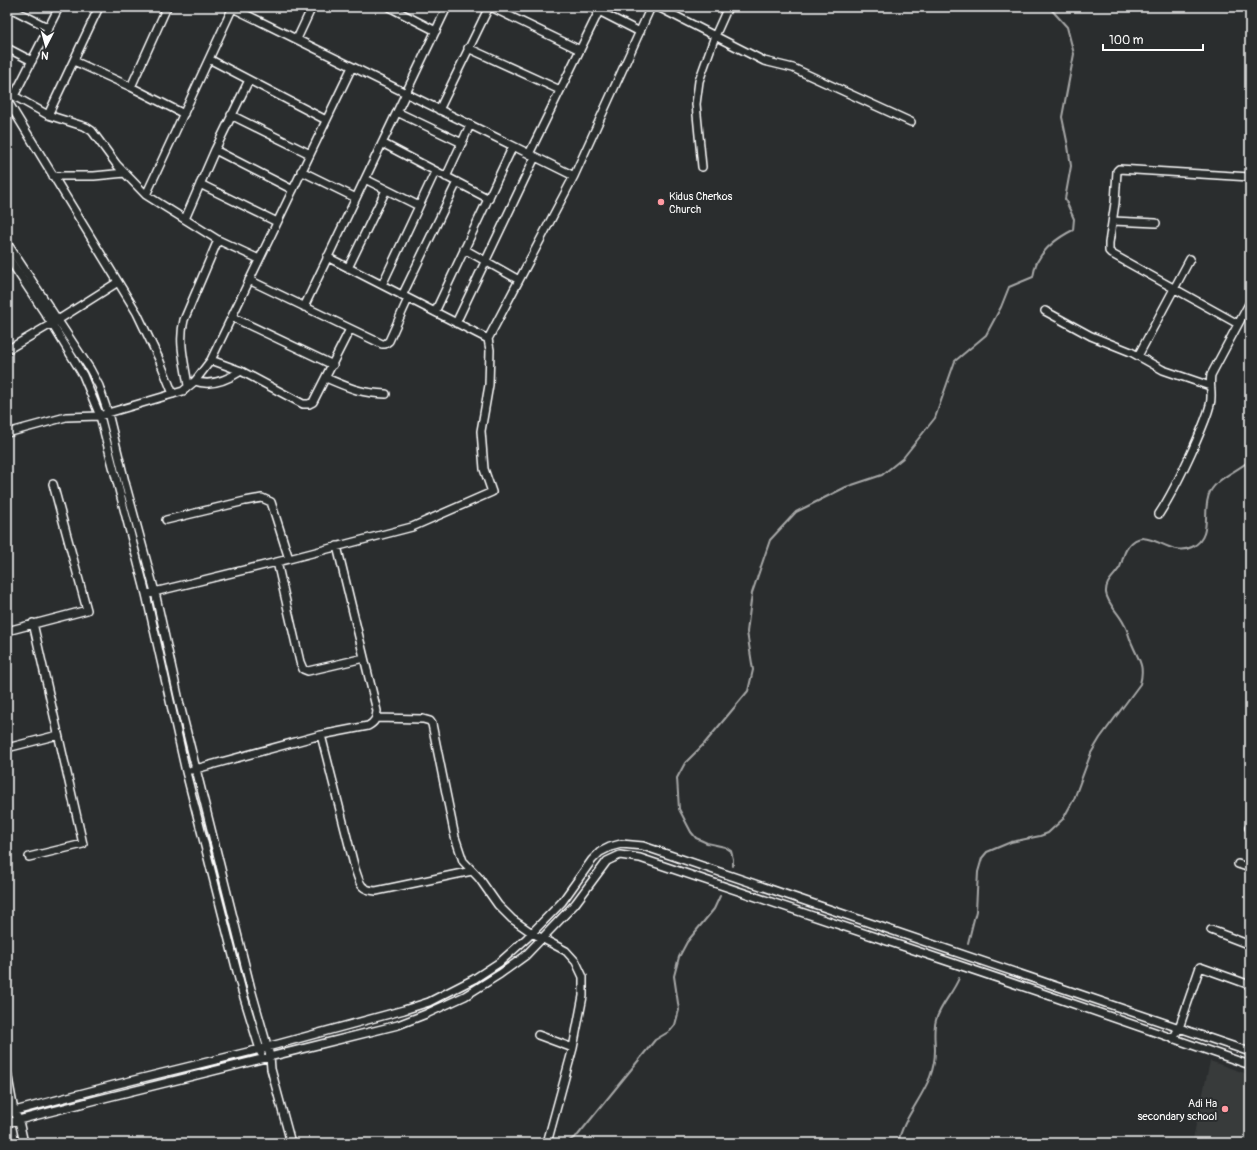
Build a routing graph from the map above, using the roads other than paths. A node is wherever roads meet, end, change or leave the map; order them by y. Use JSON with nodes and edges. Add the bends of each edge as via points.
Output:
{"nodes":[{"id":1,"x":8,"y":7,"type":"edge"},
{"id":2,"x":59,"y":7,"type":"edge"},
{"id":3,"x":98,"y":7,"type":"edge"},
{"id":4,"x":167,"y":7,"type":"edge"},
{"id":5,"x":233,"y":7,"type":"edge"},
{"id":6,"x":312,"y":7,"type":"edge"},
{"id":7,"x":389,"y":7,"type":"edge"},
{"id":8,"x":447,"y":7,"type":"edge"},
{"id":9,"x":490,"y":7,"type":"edge"},
{"id":10,"x":591,"y":7,"type":"edge"},
{"id":11,"x":651,"y":7,"type":"edge"},
{"id":12,"x":658,"y":7,"type":"edge"},
{"id":13,"x":728,"y":7,"type":"edge"},
{"id":14,"x":600,"y":9,"type":"edge"},
{"id":15,"x":49,"y":28,"type":"junction"},
{"id":16,"x":436,"y":31,"type":"junction"},
{"id":17,"x":640,"y":32,"type":"junction"},
{"id":18,"x":715,"y":36,"type":"junction"},
{"id":19,"x":297,"y":39,"type":"junction"},
{"id":20,"x":7,"y":48,"type":"edge"},
{"id":21,"x":468,"y":48,"type":"junction"},
{"id":22,"x":580,"y":50,"type":"junction"},
{"id":23,"x":209,"y":59,"type":"junction"},
{"id":24,"x":32,"y":61,"type":"junction"},
{"id":25,"x":74,"y":61,"type":"junction"},
{"id":26,"x":352,"y":67,"type":"junction"},
{"id":27,"x":249,"y":80,"type":"junction"},
{"id":28,"x":131,"y":87,"type":"junction"},
{"id":29,"x":560,"y":90,"type":"junction"},
{"id":30,"x":7,"y":92,"type":"edge"},
{"id":31,"x":406,"y":93,"type":"junction"},
{"id":32,"x":14,"y":96,"type":"junction"},
{"id":33,"x":7,"y":100,"type":"edge"},
{"id":34,"x":439,"y":110,"type":"junction"},
{"id":35,"x":397,"y":112,"type":"junction"},
{"id":36,"x":184,"y":114,"type":"junction"},
{"id":37,"x":231,"y":115,"type":"junction"},
{"id":38,"x":48,"y":116,"type":"junction"},
{"id":39,"x":326,"y":120,"type":"junction"},
{"id":40,"x":911,"y":122,"type":"dead end"},
{"id":41,"x":470,"y":125,"type":"junction"},
{"id":42,"x":382,"y":143,"type":"junction"},
{"id":43,"x":462,"y":143,"type":"junction"},
{"id":44,"x":513,"y":146,"type":"junction"},
{"id":45,"x":215,"y":150,"type":"junction"},
{"id":46,"x":310,"y":154,"type":"junction"},
{"id":47,"x":532,"y":156,"type":"junction"},
{"id":48,"x":702,"y":167,"type":"dead end"},
{"id":49,"x":301,"y":171,"type":"junction"},
{"id":50,"x":436,"y":172,"type":"junction"},
{"id":51,"x":125,"y":174,"type":"junction"},
{"id":52,"x":53,"y":176,"type":"junction"},
{"id":53,"x":574,"y":176,"type":"junction"},
{"id":54,"x":446,"y":177,"type":"junction"},
{"id":55,"x":1250,"y":177,"type":"edge"},
{"id":56,"x":364,"y":179,"type":"junction"},
{"id":57,"x":457,"y":182,"type":"junction"},
{"id":58,"x":200,"y":184,"type":"junction"},
{"id":59,"x":293,"y":190,"type":"junction"},
{"id":60,"x":386,"y":190,"type":"junction"},
{"id":61,"x":146,"y":194,"type":"junction"},
{"id":62,"x":356,"y":198,"type":"junction"},
{"id":63,"x":489,"y":199,"type":"junction"},
{"id":64,"x":419,"y":206,"type":"junction"},
{"id":65,"x":185,"y":219,"type":"junction"},
{"id":66,"x":1113,"y":221,"type":"junction"},
{"id":67,"x":277,"y":222,"type":"junction"},
{"id":68,"x":1156,"y":223,"type":"dead end"},
{"id":69,"x":218,"y":240,"type":"junction"},
{"id":70,"x":7,"y":243,"type":"edge"},
{"id":71,"x":464,"y":249,"type":"junction"},
{"id":72,"x":7,"y":256,"type":"edge"},
{"id":73,"x":327,"y":258,"type":"junction"},
{"id":74,"x":259,"y":259,"type":"junction"},
{"id":75,"x":1190,"y":259,"type":"dead end"},
{"id":76,"x":485,"y":262,"type":"junction"},
{"id":77,"x":348,"y":268,"type":"junction"},
{"id":78,"x":249,"y":280,"type":"junction"},
{"id":79,"x":519,"y":280,"type":"junction"},
{"id":80,"x":118,"y":282,"type":"junction"},
{"id":81,"x":382,"y":286,"type":"junction"},
{"id":82,"x":1174,"y":288,"type":"junction"},
{"id":83,"x":405,"y":297,"type":"junction"},
{"id":84,"x":1250,"y":302,"type":"edge"},
{"id":85,"x":304,"y":307,"type":"junction"},
{"id":86,"x":1045,"y":311,"type":"dead end"},
{"id":87,"x":435,"y":312,"type":"junction"},
{"id":88,"x":232,"y":317,"type":"junction"},
{"id":89,"x":55,"y":322,"type":"junction"},
{"id":90,"x":456,"y":323,"type":"junction"},
{"id":91,"x":1238,"y":324,"type":"junction"},
{"id":92,"x":350,"y":329,"type":"junction"},
{"id":93,"x":488,"y":339,"type":"junction"},
{"id":94,"x":7,"y":350,"type":"edge"},
{"id":95,"x":1138,"y":356,"type":"junction"},
{"id":96,"x":211,"y":360,"type":"junction"},
{"id":97,"x":333,"y":365,"type":"junction"},
{"id":98,"x":90,"y":369,"type":"junction"},
{"id":99,"x":241,"y":371,"type":"junction"},
{"id":100,"x":82,"y":375,"type":"junction"},
{"id":101,"x":326,"y":378,"type":"junction"},
{"id":102,"x":195,"y":381,"type":"junction"},
{"id":103,"x":188,"y":386,"type":"junction"},
{"id":104,"x":1210,"y":386,"type":"junction"},
{"id":105,"x":173,"y":394,"type":"junction"},
{"id":106,"x":386,"y":394,"type":"dead end"},
{"id":107,"x":108,"y":413,"type":"junction"},
{"id":108,"x":100,"y":416,"type":"junction"},
{"id":109,"x":7,"y":432,"type":"edge"},
{"id":110,"x":53,"y":484,"type":"dead end"},
{"id":111,"x":122,"y":487,"type":"junction"},
{"id":112,"x":1159,"y":514,"type":"dead end"},
{"id":113,"x":166,"y":520,"type":"dead end"},
{"id":114,"x":139,"y":533,"type":"junction"},
{"id":115,"x":130,"y":535,"type":"junction"},
{"id":116,"x":337,"y":546,"type":"junction"},
{"id":117,"x":289,"y":559,"type":"junction"},
{"id":118,"x":277,"y":562,"type":"junction"},
{"id":119,"x":155,"y":592,"type":"junction"},
{"id":120,"x":146,"y":594,"type":"junction"},
{"id":121,"x":33,"y":623,"type":"junction"},
{"id":122,"x":7,"y":631,"type":"edge"},
{"id":123,"x":364,"y":658,"type":"junction"},
{"id":124,"x":180,"y":705,"type":"junction"},
{"id":125,"x":172,"y":708,"type":"junction"},
{"id":126,"x":376,"y":718,"type":"junction"},
{"id":127,"x":321,"y":734,"type":"junction"},
{"id":128,"x":58,"y":735,"type":"junction"},
{"id":129,"x":7,"y":748,"type":"edge"},
{"id":130,"x":196,"y":769,"type":"junction"},
{"id":131,"x":186,"y":772,"type":"junction"},
{"id":132,"x":29,"y":857,"type":"dead end"},
{"id":133,"x":1238,"y":864,"type":"dead end"},
{"id":134,"x":1250,"y":868,"type":"edge"},
{"id":135,"x":472,"y":871,"type":"junction"},
{"id":136,"x":222,"y":875,"type":"junction"},
{"id":137,"x":214,"y":878,"type":"junction"},
{"id":138,"x":1211,"y":930,"type":"dead end"},
{"id":139,"x":532,"y":933,"type":"junction"},
{"id":140,"x":897,"y":933,"type":"junction"},
{"id":141,"x":543,"y":938,"type":"junction"},
{"id":142,"x":240,"y":943,"type":"junction"},
{"id":143,"x":894,"y":943,"type":"junction"},
{"id":144,"x":231,"y":945,"type":"junction"},
{"id":145,"x":1250,"y":945,"type":"edge"},
{"id":146,"x":1045,"y":982,"type":"junction"},
{"id":147,"x":1250,"y":985,"type":"edge"},
{"id":148,"x":250,"y":989,"type":"junction"},
{"id":149,"x":242,"y":991,"type":"junction"},
{"id":150,"x":1042,"y":993,"type":"junction"},
{"id":151,"x":1179,"y":1028,"type":"junction"},
{"id":152,"x":538,"y":1035,"type":"dead end"},
{"id":153,"x":1173,"y":1039,"type":"junction"},
{"id":154,"x":268,"y":1047,"type":"junction"},
{"id":155,"x":573,"y":1048,"type":"junction"},
{"id":156,"x":260,"y":1050,"type":"junction"},
{"id":157,"x":1250,"y":1052,"type":"edge"},
{"id":158,"x":266,"y":1057,"type":"junction"},
{"id":159,"x":1250,"y":1065,"type":"edge"},
{"id":160,"x":7,"y":1072,"type":"edge"},
{"id":161,"x":10,"y":1112,"type":"edge"},
{"id":162,"x":19,"y":1121,"type":"junction"},
{"id":163,"x":7,"y":1123,"type":"edge"},
{"id":164,"x":24,"y":1143,"type":"edge"},
{"id":165,"x":291,"y":1143,"type":"edge"},
{"id":166,"x":547,"y":1143,"type":"edge"}],
"edges":[{"from":1,"to":15,"type":"street"},
{"from":2,"to":15,"type":"street"},
{"from":3,"to":25,"type":"street"},
{"from":4,"to":28,"type":"street"},
{"from":5,"to":19,"type":"street"},
{"from":5,"to":23,"type":"street"},
{"from":6,"to":19,"type":"street"},
{"from":7,"to":16,"type":"street"},
{"from":8,"to":16,"type":"street"},
{"from":9,"to":21,"type":"street"},
{"from":9,"to":22,"type":"street"},
{"from":10,"to":14,"type":"street"},
{"from":11,"to":17,"type":"street"},
{"from":12,"to":18,"type":"street"},
{"from":13,"to":18,"type":"street"},
{"from":14,"to":17,"type":"street"},
{"from":14,"to":22,"type":"street"},
{"from":15,"to":24,"type":"street"},
{"from":16,"to":31,"type":"street"},
{"from":17,"to":53,"type":"street"},
{"from":18,"to":40,"type":"street","via":[[764,61],[793,68]]},
{"from":18,"to":48,"type":"street","via":[[699,81],[696,104]]},
{"from":19,"to":26,"type":"street"},
{"from":20,"to":24,"type":"street"},
{"from":21,"to":29,"type":"street"},
{"from":21,"to":34,"type":"street"},
{"from":22,"to":29,"type":"street"},
{"from":23,"to":27,"type":"street"},
{"from":23,"to":36,"type":"street"},
{"from":24,"to":32,"type":"street"},
{"from":25,"to":28,"type":"street"},
{"from":25,"to":38,"type":"street"},
{"from":26,"to":31,"type":"street"},
{"from":26,"to":39,"type":"street"},
{"from":27,"to":37,"type":"street"},
{"from":27,"to":39,"type":"street"},
{"from":28,"to":36,"type":"street"},
{"from":29,"to":47,"type":"street"},
{"from":30,"to":32,"type":"street"},
{"from":31,"to":34,"type":"street"},
{"from":31,"to":35,"type":"street"},
{"from":32,"to":38,"type":"street"},
{"from":33,"to":52,"type":"street"},
{"from":34,"to":41,"type":"street"},
{"from":35,"to":42,"type":"street"},
{"from":35,"to":43,"type":"street"},
{"from":36,"to":61,"type":"street"},
{"from":37,"to":45,"type":"street"},
{"from":37,"to":46,"type":"street"},
{"from":38,"to":51,"type":"street","via":[[92,131]]},
{"from":39,"to":46,"type":"street"},
{"from":41,"to":43,"type":"street"},
{"from":41,"to":44,"type":"street"},
{"from":42,"to":50,"type":"street"},
{"from":42,"to":56,"type":"street"},
{"from":43,"to":54,"type":"street"},
{"from":44,"to":47,"type":"street"},
{"from":44,"to":63,"type":"street"},
{"from":45,"to":58,"type":"street"},
{"from":45,"to":59,"type":"street"},
{"from":46,"to":49,"type":"street"},
{"from":47,"to":53,"type":"street"},
{"from":47,"to":76,"type":"street"},
{"from":49,"to":59,"type":"street"},
{"from":49,"to":62,"type":"street"},
{"from":50,"to":54,"type":"street"},
{"from":50,"to":64,"type":"street"},
{"from":51,"to":52,"type":"street"},
{"from":51,"to":61,"type":"street"},
{"from":52,"to":80,"type":"street"},
{"from":53,"to":79,"type":"street"},
{"from":54,"to":57,"type":"street"},
{"from":55,"to":66,"type":"street","via":[[1119,169]]},
{"from":56,"to":60,"type":"street"},
{"from":56,"to":62,"type":"street"},
{"from":57,"to":63,"type":"street"},
{"from":57,"to":83,"type":"street"},
{"from":58,"to":65,"type":"street"},
{"from":58,"to":67,"type":"street"},
{"from":59,"to":67,"type":"street"},
{"from":60,"to":64,"type":"street"},
{"from":60,"to":77,"type":"street"},
{"from":61,"to":65,"type":"street"},
{"from":62,"to":73,"type":"street"},
{"from":63,"to":71,"type":"street"},
{"from":64,"to":81,"type":"street"},
{"from":65,"to":69,"type":"street"},
{"from":66,"to":68,"type":"street"},
{"from":66,"to":82,"type":"street","via":[[1109,251]]},
{"from":67,"to":74,"type":"street"},
{"from":69,"to":74,"type":"street"},
{"from":69,"to":103,"type":"street","via":[[182,327],[181,338]]},
{"from":70,"to":89,"type":"street"},
{"from":71,"to":76,"type":"street"},
{"from":71,"to":87,"type":"street"},
{"from":72,"to":89,"type":"street"},
{"from":73,"to":77,"type":"street"},
{"from":73,"to":85,"type":"street"},
{"from":74,"to":78,"type":"street"},
{"from":75,"to":82,"type":"street"},
{"from":76,"to":79,"type":"street"},
{"from":76,"to":90,"type":"street"},
{"from":77,"to":81,"type":"street"},
{"from":78,"to":85,"type":"street"},
{"from":78,"to":88,"type":"street"},
{"from":79,"to":93,"type":"street"},
{"from":80,"to":89,"type":"street"},
{"from":80,"to":105,"type":"street","via":[[138,313]]},
{"from":81,"to":83,"type":"street"},
{"from":82,"to":91,"type":"street"},
{"from":82,"to":95,"type":"street"},
{"from":83,"to":87,"type":"street"},
{"from":83,"to":92,"type":"street","via":[[389,342],[380,344]]},
{"from":84,"to":91,"type":"street"},
{"from":85,"to":92,"type":"street"},
{"from":86,"to":95,"type":"street","via":[[1091,336]]},
{"from":87,"to":90,"type":"street"},
{"from":88,"to":96,"type":"street"},
{"from":88,"to":97,"type":"street"},
{"from":89,"to":94,"type":"street"},
{"from":89,"to":98,"type":"street"},
{"from":89,"to":100,"type":"street"},
{"from":90,"to":93,"type":"street"},
{"from":91,"to":104,"type":"street","via":[[1211,375]]},
{"from":92,"to":97,"type":"street"},
{"from":93,"to":116,"type":"street","via":[[489,385],[481,432],[484,469],[492,492],[412,527]]},
{"from":95,"to":104,"type":"street","via":[[1163,370]]},
{"from":96,"to":99,"type":"street"},
{"from":96,"to":102,"type":"street"},
{"from":97,"to":101,"type":"street"},
{"from":98,"to":100,"type":"street"},
{"from":98,"to":107,"type":"street"},
{"from":99,"to":101,"type":"street","via":[[306,404],[313,402]]},
{"from":99,"to":102,"type":"street","via":[[220,382]]},
{"from":100,"to":108,"type":"street"},
{"from":101,"to":106,"type":"street","via":[[353,390]]},
{"from":102,"to":103,"type":"street"},
{"from":103,"to":105,"type":"street","via":[[183,391]]},
{"from":104,"to":112,"type":"street","via":[[1210,406],[1197,439],[1171,496]]},
{"from":105,"to":107,"type":"street"},
{"from":107,"to":108,"type":"street"},
{"from":107,"to":111,"type":"street"},
{"from":108,"to":109,"type":"street","via":[[66,417]]},
{"from":108,"to":111,"type":"street"},
{"from":110,"to":121,"type":"street","via":[[87,610]]},
{"from":111,"to":114,"type":"street"},
{"from":111,"to":115,"type":"street"},
{"from":113,"to":117,"type":"street","via":[[245,500],[267,499],[271,502]]},
{"from":114,"to":115,"type":"street"},
{"from":114,"to":119,"type":"street"},
{"from":115,"to":120,"type":"street"},
{"from":116,"to":117,"type":"street"},
{"from":116,"to":123,"type":"street"},
{"from":117,"to":118,"type":"street"},
{"from":118,"to":119,"type":"street"},
{"from":118,"to":123,"type":"street","via":[[303,669],[308,671]]},
{"from":119,"to":120,"type":"street"},
{"from":119,"to":124,"type":"street"},
{"from":120,"to":125,"type":"street"},
{"from":121,"to":122,"type":"street"},
{"from":121,"to":128,"type":"street"},
{"from":123,"to":126,"type":"street","via":[[377,711]]},
{"from":124,"to":125,"type":"street"},
{"from":124,"to":130,"type":"street"},
{"from":125,"to":131,"type":"street"},
{"from":126,"to":127,"type":"street","via":[[368,726]]},
{"from":126,"to":135,"type":"street","via":[[423,719],[432,724],[455,837],[464,861]]},
{"from":127,"to":130,"type":"street"},
{"from":127,"to":135,"type":"street","via":[[361,886],[366,890],[376,891]]},
{"from":128,"to":129,"type":"street"},
{"from":128,"to":132,"type":"street","via":[[83,844]]},
{"from":130,"to":131,"type":"street"},
{"from":130,"to":136,"type":"street"},
{"from":131,"to":137,"type":"street"},
{"from":133,"to":134,"type":"street"},
{"from":135,"to":139,"type":"street","via":[[498,905]]},
{"from":136,"to":137,"type":"street"},
{"from":136,"to":142,"type":"street"},
{"from":137,"to":144,"type":"street"},
{"from":138,"to":145,"type":"street"},
{"from":139,"to":140,"type":"street","via":[[562,902],[600,852],[621,844],[643,846]]},
{"from":139,"to":141,"type":"street"},
{"from":139,"to":154,"type":"street","via":[[500,962],[474,979],[429,1002]]},
{"from":140,"to":143,"type":"street"},
{"from":140,"to":146,"type":"street"},
{"from":141,"to":143,"type":"street","via":[[575,904],[607,861],[627,855]]},
{"from":141,"to":155,"type":"street","via":[[566,951],[576,962],[583,977],[583,996]]},
{"from":141,"to":158,"type":"street","via":[[525,956],[500,974],[465,996],[426,1014],[398,1025]]},
{"from":142,"to":144,"type":"street"},
{"from":142,"to":148,"type":"street"},
{"from":143,"to":150,"type":"street"},
{"from":144,"to":149,"type":"street"},
{"from":146,"to":150,"type":"street"},
{"from":146,"to":151,"type":"street"},
{"from":147,"to":151,"type":"street","via":[[1200,967]]},
{"from":148,"to":149,"type":"street"},
{"from":148,"to":154,"type":"street"},
{"from":149,"to":156,"type":"street"},
{"from":150,"to":153,"type":"street"},
{"from":151,"to":153,"type":"street"},
{"from":151,"to":157,"type":"street"},
{"from":152,"to":155,"type":"street"},
{"from":153,"to":159,"type":"street"},
{"from":154,"to":156,"type":"street"},
{"from":154,"to":158,"type":"street"},
{"from":155,"to":166,"type":"street"},
{"from":156,"to":158,"type":"street"},
{"from":156,"to":161,"type":"street"},
{"from":158,"to":162,"type":"street"},
{"from":158,"to":165,"type":"street"},
{"from":160,"to":161,"type":"street"},
{"from":161,"to":162,"type":"street"},
{"from":162,"to":163,"type":"street"},
{"from":162,"to":164,"type":"street"}]}
